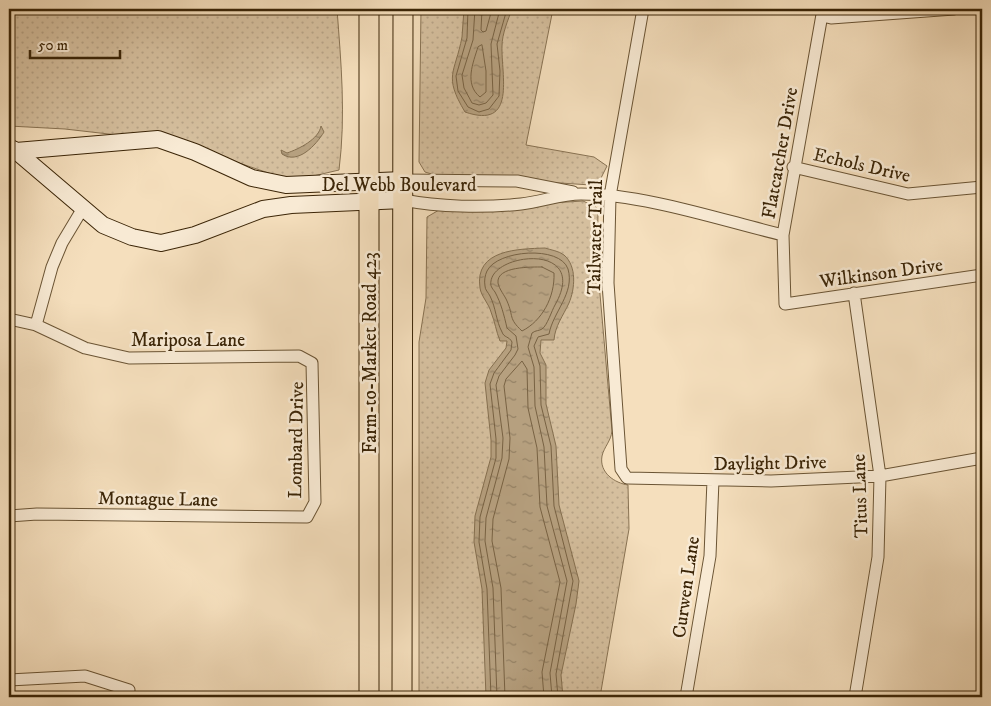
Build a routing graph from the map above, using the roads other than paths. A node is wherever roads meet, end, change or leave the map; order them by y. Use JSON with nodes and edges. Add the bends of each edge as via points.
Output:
{"nodes":[{"id":1,"x":369,"y":9,"type":"edge"},
{"id":2,"x":403,"y":9,"type":"edge"},
{"id":3,"x":643,"y":9,"type":"edge"},
{"id":4,"x":954,"y":9,"type":"edge"},
{"id":5,"x":823,"y":13,"type":"edge"},
{"id":6,"x":12,"y":149,"type":"edge"},
{"id":7,"x":793,"y":166,"type":"junction"},
{"id":8,"x":403,"y":180,"type":"junction"},
{"id":9,"x":370,"y":181,"type":"junction"},
{"id":10,"x":982,"y":187,"type":"edge"},
{"id":11,"x":578,"y":194,"type":"junction"},
{"id":12,"x":610,"y":196,"type":"junction"},
{"id":13,"x":403,"y":200,"type":"junction"},
{"id":14,"x":370,"y":201,"type":"junction"},
{"id":15,"x":83,"y":208,"type":"junction"},
{"id":16,"x":783,"y":235,"type":"junction"},
{"id":17,"x":982,"y":274,"type":"edge"},
{"id":18,"x":854,"y":293,"type":"junction"},
{"id":19,"x":785,"y":304,"type":"joint"},
{"id":20,"x":9,"y":319,"type":"edge"},
{"id":21,"x":36,"y":325,"type":"junction"},
{"id":22,"x":312,"y":363,"type":"joint"},
{"id":23,"x":982,"y":458,"type":"edge"},
{"id":24,"x":621,"y":470,"type":"joint"},
{"id":25,"x":880,"y":476,"type":"junction"},
{"id":26,"x":713,"y":480,"type":"junction"},
{"id":27,"x":9,"y":516,"type":"edge"},
{"id":28,"x":306,"y":516,"type":"joint"},
{"id":29,"x":9,"y":680,"type":"edge"},
{"id":30,"x":129,"y":690,"type":"dead end"},
{"id":31,"x":369,"y":697,"type":"edge"},
{"id":32,"x":402,"y":697,"type":"edge"},
{"id":33,"x":686,"y":697,"type":"edge"},
{"id":34,"x":855,"y":697,"type":"edge"}],
"edges":[{"from":1,"to":9,"type":"main road","name":"Farm-to-Market Road 423"},
{"from":2,"to":8,"type":"main road","name":"Farm-to-Market Road 423"},
{"from":3,"to":12,"type":"street","name":"Tailwater Trail"},
{"from":4,"to":5,"type":"street","via":[[831,18]]},
{"from":5,"to":7,"type":"street","name":"Flatcatcher Drive"},
{"from":6,"to":9,"type":"street","name":"Del Webb Boulevard","via":[[158,139],[252,178],[286,185]]},
{"from":6,"to":15,"type":"street","name":"Del Webb Boulevard"},
{"from":7,"to":10,"type":"street","name":"Echols Drive","via":[[908,194]]},
{"from":7,"to":16,"type":"street","name":"Flatcatcher Drive"},
{"from":8,"to":9,"type":"street","name":"Del Webb Boulevard"},
{"from":8,"to":11,"type":"street","name":"Del Webb Boulevard","via":[[517,181]]},
{"from":8,"to":13,"type":"main road","name":"Farm-to-Market Road 423"},
{"from":9,"to":14,"type":"main road","name":"Farm-to-Market Road 423"},
{"from":11,"to":12,"type":"street","name":"Del Webb Boulevard"},
{"from":11,"to":13,"type":"street","name":"Del Webb Boulevard","via":[[520,204],[432,205]]},
{"from":12,"to":16,"type":"street","name":"Del Webb Boulevard"},
{"from":12,"to":24,"type":"street","name":"Tailwater Trail","via":[[608,283]]},
{"from":13,"to":14,"type":"street","name":"Del Webb Boulevard"},
{"from":13,"to":32,"type":"main road","name":"Farm-to-Market Road 423"},
{"from":14,"to":15,"type":"street","name":"Del Webb Boulevard","via":[[263,209],[195,235],[162,243],[132,238],[103,225]]},
{"from":14,"to":31,"type":"main road","name":"Farm-to-Market Road 423"},
{"from":15,"to":21,"type":"street","via":[[52,267]]},
{"from":16,"to":19,"type":"street","name":"Flatcatcher Drive"},
{"from":17,"to":18,"type":"street","name":"Wilkinson Drive"},
{"from":18,"to":19,"type":"street","name":"Wilkinson Drive"},
{"from":18,"to":25,"type":"street","name":"Titus Lane"},
{"from":20,"to":21,"type":"street","name":"Mariposa Lane"},
{"from":21,"to":22,"type":"street","name":"Mariposa Lane","via":[[85,348],[129,358],[299,356]]},
{"from":22,"to":28,"type":"street","name":"Lombard Drive","via":[[315,502]]},
{"from":23,"to":25,"type":"street","name":"Daylight Drive"},
{"from":24,"to":26,"type":"street","name":"Daylight Drive","via":[[627,478]]},
{"from":25,"to":26,"type":"street","name":"Daylight Drive","via":[[772,482]]},
{"from":25,"to":34,"type":"street","name":"Titus Lane","via":[[878,557]]},
{"from":26,"to":33,"type":"street","name":"Curwen Lane","via":[[710,556]]},
{"from":27,"to":28,"type":"street","name":"Montague Lane"},
{"from":29,"to":30,"type":"street","via":[[85,676]]}]}
